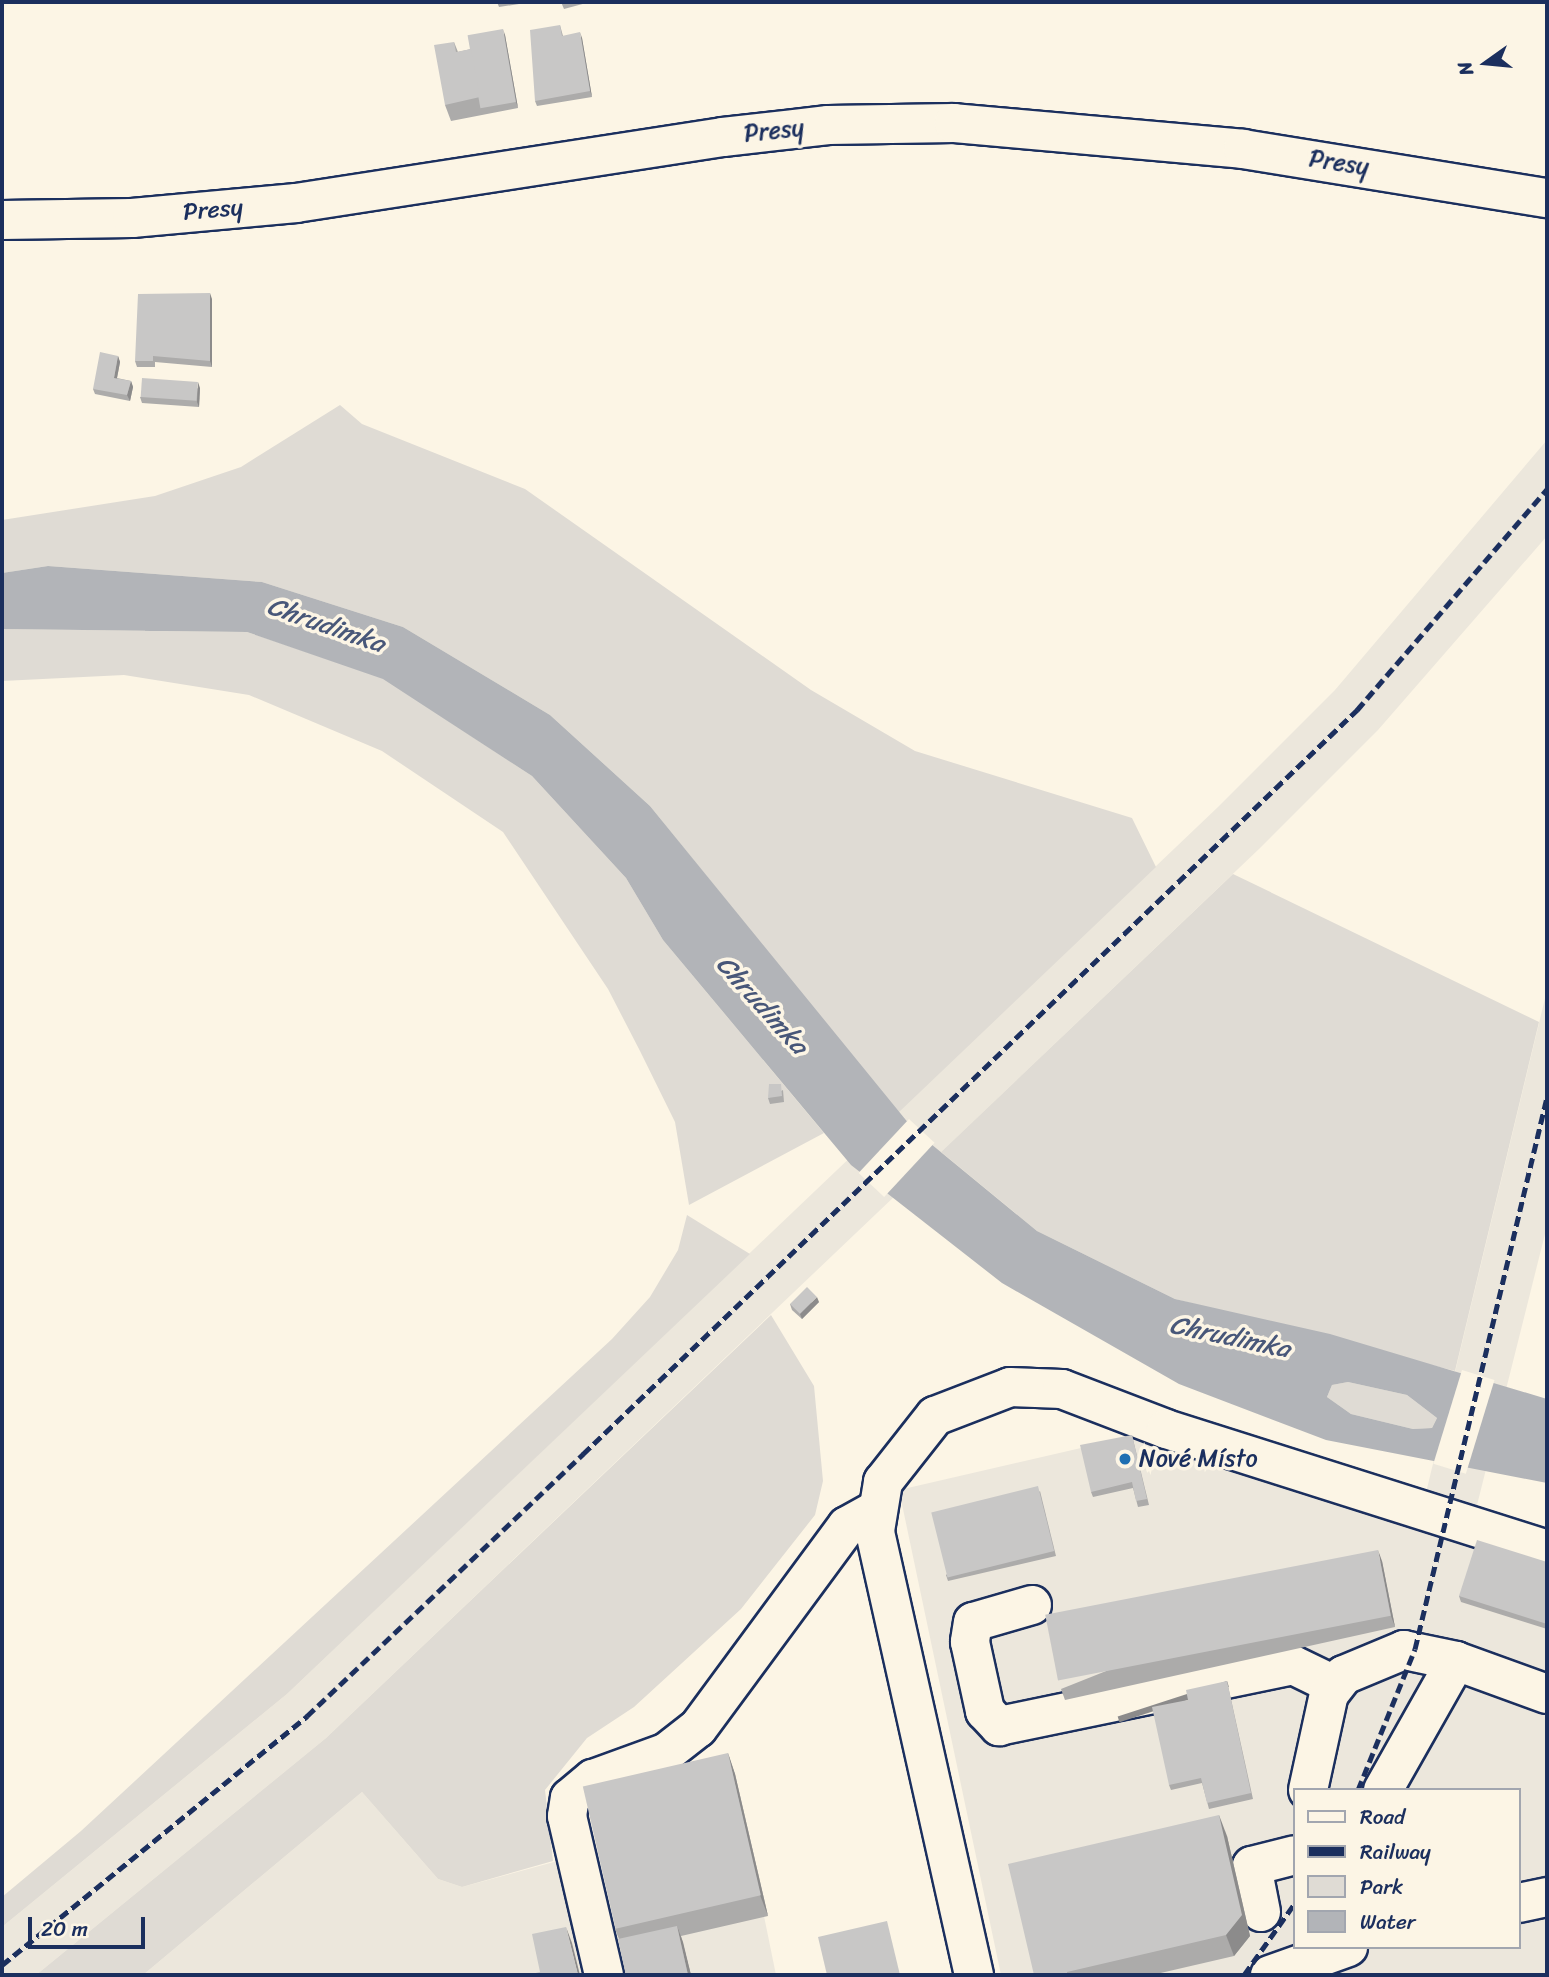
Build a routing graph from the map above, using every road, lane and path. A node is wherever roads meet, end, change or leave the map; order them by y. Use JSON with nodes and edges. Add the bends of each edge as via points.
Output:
{"nodes":[{"id":1,"x":1547,"y":198,"type":"edge"},
{"id":2,"x":2,"y":220,"type":"edge"},
{"id":3,"x":876,"y":1510,"type":"junction"},
{"id":4,"x":1547,"y":1550,"type":"edge"},
{"id":5,"x":1032,"y":1605,"type":"dead end"},
{"id":6,"x":1456,"y":1661,"type":"junction"},
{"id":7,"x":1334,"y":1685,"type":"junction"},
{"id":8,"x":1547,"y":1693,"type":"edge"},
{"id":9,"x":1308,"y":1788,"type":"edge"},
{"id":10,"x":1384,"y":1788,"type":"edge"},
{"id":11,"x":1294,"y":1855,"type":"edge"},
{"id":12,"x":1547,"y":1897,"type":"edge"},
{"id":13,"x":1521,"y":1903,"type":"edge"},
{"id":14,"x":1261,"y":1912,"type":"dead end"},
{"id":15,"x":1342,"y":1949,"type":"edge"},
{"id":16,"x":604,"y":1975,"type":"edge"},
{"id":17,"x":974,"y":1975,"type":"edge"},
{"id":18,"x":1270,"y":1975,"type":"edge"}],
"edges":[{"from":1,"to":2,"type":"street","name":"Presy","via":[[1243,149],[942,123],[828,125],[723,137],[296,203],[132,218]]},
{"from":3,"to":4,"type":"street","via":[[894,1461],[935,1416],[991,1391],[1034,1385],[1082,1394],[1166,1429]]},
{"from":3,"to":16,"type":"street","via":[[847,1526],[698,1728],[667,1752],[593,1779],[570,1798],[567,1816]]},
{"from":3,"to":17,"type":"street","via":[[881,1572]]},
{"from":5,"to":7,"type":"street","via":[[973,1622],[970,1642],[985,1711],[999,1726],[1293,1665]]},
{"from":6,"to":7,"type":"street","via":[[1404,1650],[1351,1670]]},
{"from":6,"to":8,"type":"street"},
{"from":6,"to":10,"type":"street"},
{"from":7,"to":9,"type":"street"},
{"from":11,"to":14,"type":"street","via":[[1252,1866]]},
{"from":12,"to":13,"type":"street"},
{"from":15,"to":18,"type":"street"}]}
